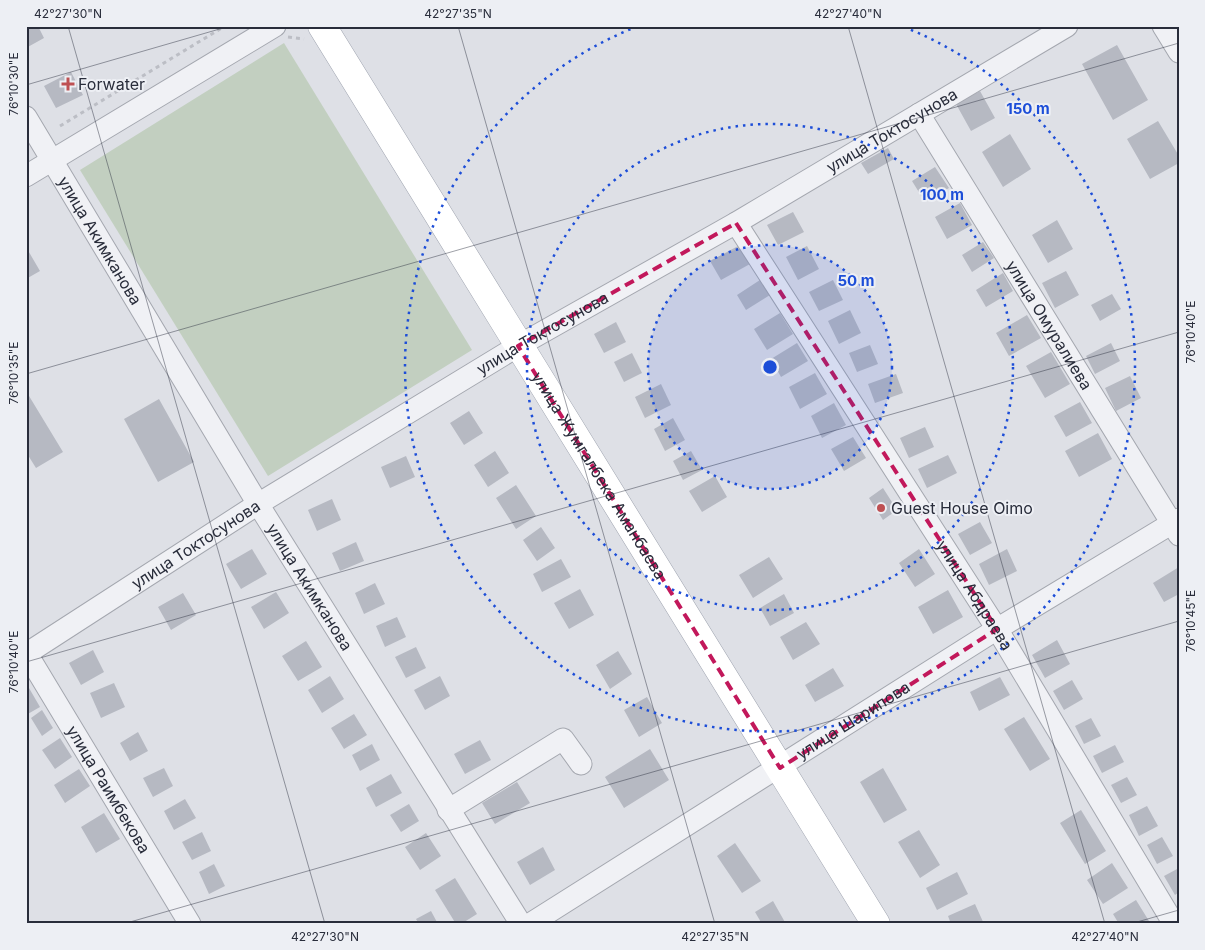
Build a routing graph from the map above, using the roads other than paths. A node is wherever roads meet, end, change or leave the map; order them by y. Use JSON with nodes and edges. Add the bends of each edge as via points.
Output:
{"nodes":[{"id":1,"x":276,"y":26,"type":"edge"},
{"id":2,"x":322,"y":26,"type":"edge"},
{"id":3,"x":1067,"y":26,"type":"edge"},
{"id":4,"x":1163,"y":26,"type":"edge"},
{"id":5,"x":1179,"y":52,"type":"edge"},
{"id":6,"x":918,"y":114,"type":"junction"},
{"id":7,"x":26,"y":117,"type":"edge"},
{"id":8,"x":52,"y":160,"type":"junction"},
{"id":9,"x":26,"y":176,"type":"edge"},
{"id":10,"x":736,"y":222,"type":"junction"},
{"id":11,"x":518,"y":346,"type":"junction"},
{"id":12,"x":258,"y":504,"type":"junction"},
{"id":13,"x":1176,"y":526,"type":"edge"},
{"id":14,"x":998,"y":630,"type":"junction"},
{"id":15,"x":27,"y":654,"type":"edge"},
{"id":16,"x":581,"y":764,"type":"dead end"},
{"id":17,"x":780,"y":768,"type":"junction"},
{"id":18,"x":448,"y":810,"type":"junction"},
{"id":19,"x":190,"y":924,"type":"edge"},
{"id":20,"x":520,"y":924,"type":"edge"},
{"id":21,"x":530,"y":924,"type":"edge"},
{"id":22,"x":876,"y":924,"type":"edge"},
{"id":23,"x":1174,"y":924,"type":"edge"}],
"edges":[{"from":1,"to":8,"type":"street"},
{"from":2,"to":11,"type":"main road","name":"улица Жумгалбека Аманбаева"},
{"from":3,"to":6,"type":"street","name":"улица Токтосунова"},
{"from":4,"to":5,"type":"street"},
{"from":6,"to":10,"type":"street","name":"улица Токтосунова"},
{"from":6,"to":13,"type":"street","name":"улица Омуралиева"},
{"from":7,"to":8,"type":"street","name":"улица Акимканова"},
{"from":8,"to":9,"type":"street"},
{"from":8,"to":12,"type":"street","name":"улица Акимканова"},
{"from":10,"to":11,"type":"street","name":"улица Токтосунова"},
{"from":10,"to":14,"type":"street","name":"улица Абдраева"},
{"from":11,"to":12,"type":"street","name":"улица Токтосунова"},
{"from":11,"to":17,"type":"main road","name":"улица Жумгалбека Аманбаева"},
{"from":12,"to":15,"type":"street","name":"улица Токтосунова"},
{"from":12,"to":18,"type":"street","name":"улица Акимканова"},
{"from":13,"to":14,"type":"street","name":"улица Шарипова"},
{"from":14,"to":17,"type":"street","name":"улица Шарипова"},
{"from":14,"to":23,"type":"street","name":"улица Абдраева"},
{"from":15,"to":19,"type":"street","name":"улица Раимбекова"},
{"from":16,"to":18,"type":"street","via":[[563,739]]},
{"from":17,"to":21,"type":"street","name":"улица Шарипова"},
{"from":17,"to":22,"type":"main road","name":"улица Жумгалбека Аманбаева"},
{"from":18,"to":20,"type":"street","name":"улица Акимканова"}]}
